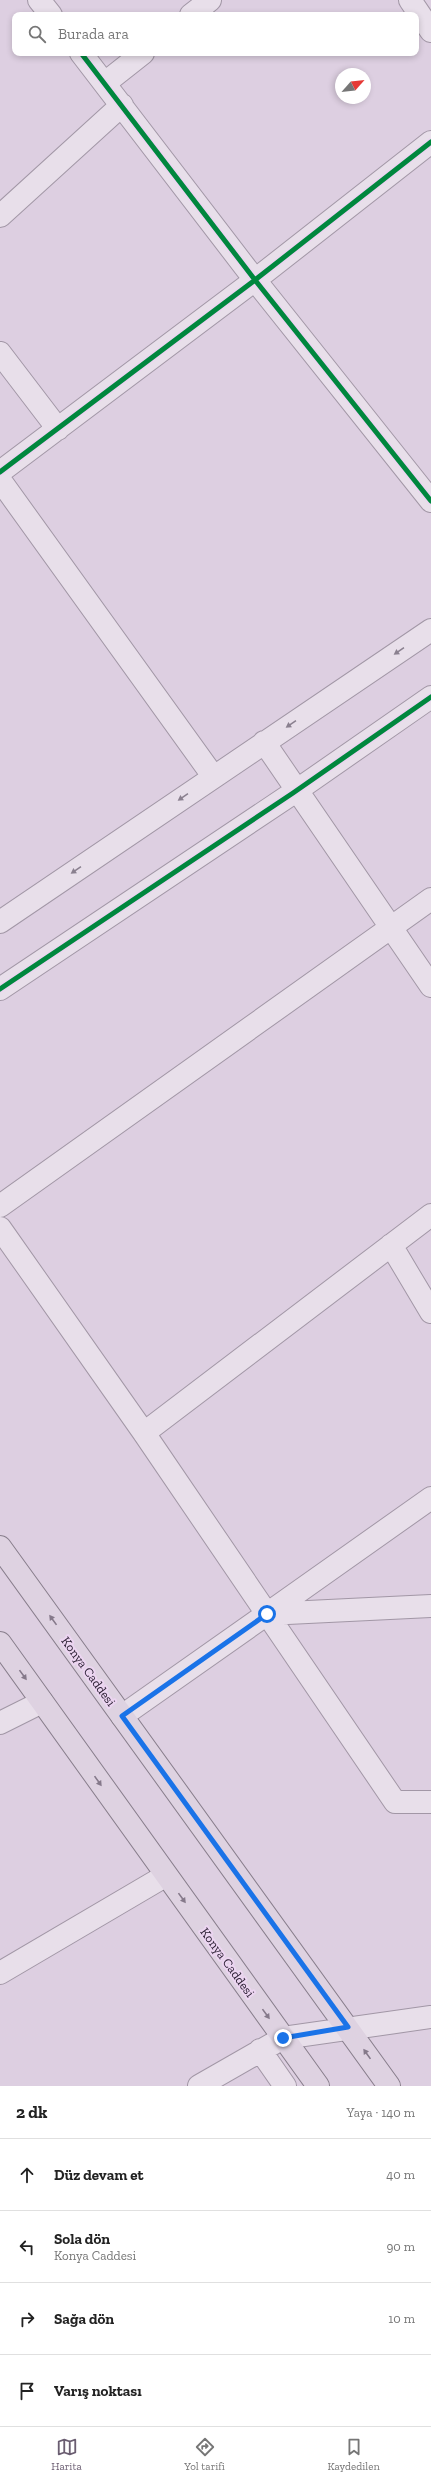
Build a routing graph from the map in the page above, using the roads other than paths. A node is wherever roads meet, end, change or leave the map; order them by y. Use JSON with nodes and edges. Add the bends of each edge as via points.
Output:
{"nodes":[{"id":1,"x":39,"y":0,"type":"edge"},
{"id":2,"x":210,"y":0,"type":"edge"},
{"id":3,"x":410,"y":0,"type":"edge"},
{"id":4,"x":49,"y":12,"type":"edge"},
{"id":5,"x":195,"y":12,"type":"edge"},
{"id":6,"x":418,"y":12,"type":"edge"},
{"id":7,"x":419,"y":13,"type":"edge"},
{"id":8,"x":431,"y":31,"type":"edge"},
{"id":9,"x":83,"y":56,"type":"edge"},
{"id":10,"x":139,"y":56,"type":"edge"},
{"id":11,"x":105,"y":83,"type":"junction"},
{"id":12,"x":122,"y":105,"type":"junction"},
{"id":13,"x":431,"y":142,"type":"edge"},
{"id":14,"x":0,"y":216,"type":"edge"},
{"id":15,"x":255,"y":280,"type":"junction"},
{"id":16,"x":0,"y":353,"type":"edge"},
{"id":17,"x":58,"y":429,"type":"junction"},
{"id":18,"x":0,"y":472,"type":"edge"},
{"id":19,"x":0,"y":480,"type":"edge"},
{"id":20,"x":431,"y":501,"type":"edge"},
{"id":21,"x":431,"y":630,"type":"edge"},
{"id":22,"x":431,"y":697,"type":"edge"},
{"id":23,"x":264,"y":742,"type":"junction"},
{"id":24,"x":213,"y":776,"type":"junction"},
{"id":25,"x":297,"y":790,"type":"junction"},
{"id":26,"x":431,"y":899,"type":"edge"},
{"id":27,"x":0,"y":922,"type":"edge"},
{"id":28,"x":391,"y":927,"type":"junction"},
{"id":29,"x":431,"y":986,"type":"edge"},
{"id":30,"x":0,"y":989,"type":"edge"},
{"id":31,"x":0,"y":1206,"type":"edge"},
{"id":32,"x":431,"y":1215,"type":"edge"},
{"id":33,"x":0,"y":1228,"type":"edge"},
{"id":34,"x":391,"y":1245,"type":"junction"},
{"id":35,"x":431,"y":1312,"type":"edge"},
{"id":36,"x":144,"y":1433,"type":"junction"},
{"id":37,"x":431,"y":1498,"type":"edge"},
{"id":38,"x":0,"y":1547,"type":"edge"},
{"id":39,"x":431,"y":1606,"type":"edge"},
{"id":40,"x":267,"y":1614,"type":"junction"},
{"id":41,"x":0,"y":1643,"type":"edge"},
{"id":42,"x":42,"y":1702,"type":"junction"},
{"id":43,"x":122,"y":1716,"type":"junction"},
{"id":44,"x":0,"y":1723,"type":"edge"},
{"id":45,"x":431,"y":1802,"type":"edge"},
{"id":46,"x":165,"y":1876,"type":"junction"},
{"id":47,"x":0,"y":1973,"type":"edge"},
{"id":48,"x":431,"y":2017,"type":"edge"},
{"id":49,"x":348,"y":2027,"type":"junction"},
{"id":50,"x":283,"y":2038,"type":"junction"},
{"id":51,"x":260,"y":2050,"type":"junction"},
{"id":52,"x":199,"y":2086,"type":"edge"},
{"id":53,"x":285,"y":2086,"type":"edge"},
{"id":54,"x":318,"y":2086,"type":"edge"},
{"id":55,"x":389,"y":2086,"type":"edge"}],
"edges":[{"from":1,"to":4,"type":"street"},
{"from":2,"to":5,"type":"street"},
{"from":3,"to":6,"type":"street"},
{"from":7,"to":8,"type":"street"},
{"from":9,"to":11,"type":"street"},
{"from":10,"to":11,"type":"street"},
{"from":11,"to":12,"type":"street"},
{"from":12,"to":14,"type":"street"},
{"from":12,"to":15,"type":"street"},
{"from":13,"to":15,"type":"street"},
{"from":15,"to":17,"type":"street"},
{"from":15,"to":20,"type":"street"},
{"from":16,"to":17,"type":"street"},
{"from":17,"to":18,"type":"street"},
{"from":19,"to":24,"type":"street"},
{"from":21,"to":23,"type":"street","one_way":true},
{"from":22,"to":25,"type":"street"},
{"from":23,"to":24,"type":"street"},
{"from":23,"to":25,"type":"street"},
{"from":24,"to":27,"type":"street","one_way":true},
{"from":25,"to":28,"type":"street"},
{"from":25,"to":30,"type":"street"},
{"from":26,"to":28,"type":"street"},
{"from":28,"to":29,"type":"street"},
{"from":28,"to":31,"type":"street"},
{"from":32,"to":34,"type":"street"},
{"from":33,"to":36,"type":"street"},
{"from":34,"to":35,"type":"street"},
{"from":34,"to":36,"type":"street"},
{"from":36,"to":40,"type":"street"},
{"from":37,"to":40,"type":"street"},
{"from":43,"to":38,"type":"main road","name":"Konya Caddesi","one_way":true},
{"from":39,"to":40,"type":"street"},
{"from":40,"to":43,"type":"street"},
{"from":40,"to":45,"type":"street","via":[[395,1802]]},
{"from":41,"to":42,"type":"main road","name":"Konya Caddesi","one_way":true},
{"from":42,"to":44,"type":"street"},
{"from":42,"to":46,"type":"main road","name":"Konya Caddesi","one_way":true},
{"from":43,"to":49,"type":"main road","name":"Konya Caddesi"},
{"from":46,"to":47,"type":"street"},
{"from":46,"to":50,"type":"main road","name":"Konya Caddesi","one_way":true},
{"from":48,"to":49,"type":"street"},
{"from":49,"to":50,"type":"street"},
{"from":55,"to":49,"type":"main road","name":"Konya Caddesi","one_way":true},
{"from":50,"to":51,"type":"street"},
{"from":50,"to":54,"type":"main road","name":"Konya Caddesi"},
{"from":51,"to":52,"type":"street"},
{"from":51,"to":53,"type":"street"}]}
